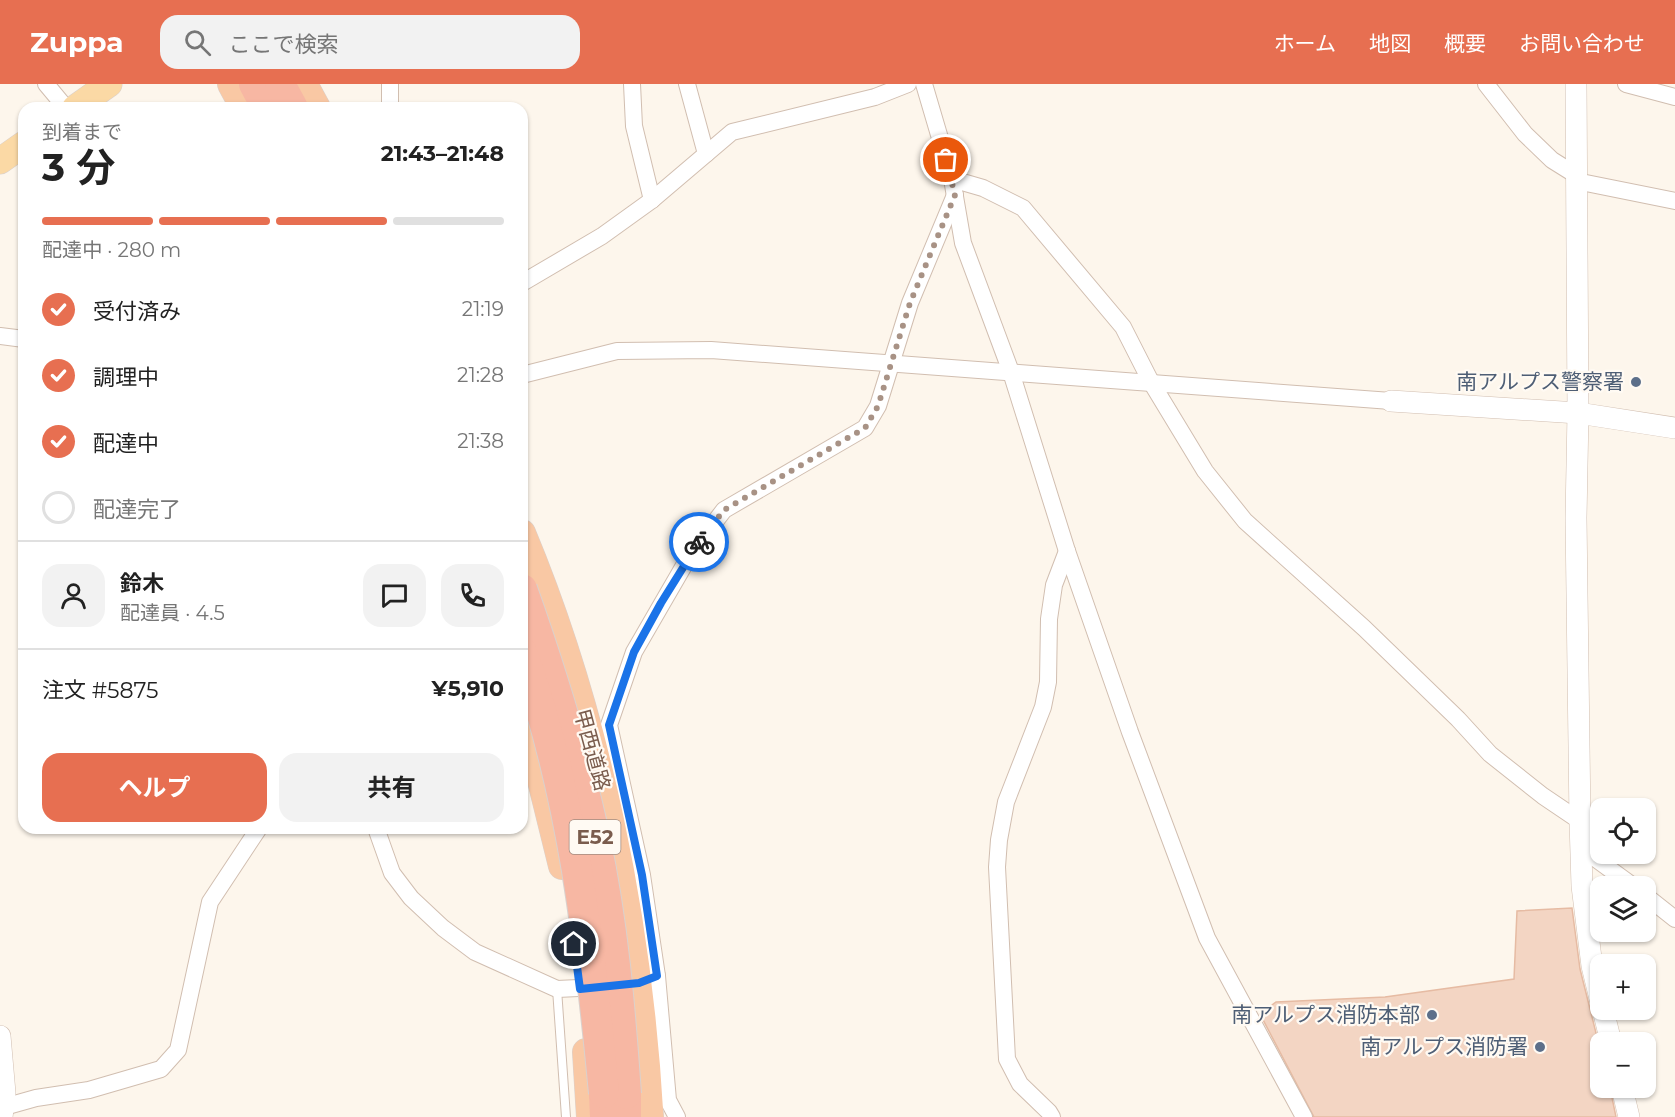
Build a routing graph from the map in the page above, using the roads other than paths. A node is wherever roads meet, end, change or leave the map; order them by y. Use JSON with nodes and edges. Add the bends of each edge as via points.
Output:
{"nodes":[{"id":1,"x":46,"y":84,"type":"edge"},
{"id":2,"x":109,"y":84,"type":"edge"},
{"id":3,"x":231,"y":84,"type":"edge"},
{"id":4,"x":254,"y":84,"type":"edge"},
{"id":5,"x":280,"y":84,"type":"edge"},
{"id":6,"x":304,"y":84,"type":"edge"},
{"id":7,"x":390,"y":84,"type":"edge"},
{"id":8,"x":632,"y":84,"type":"edge"},
{"id":9,"x":687,"y":84,"type":"edge"},
{"id":10,"x":908,"y":84,"type":"edge"},
{"id":11,"x":924,"y":84,"type":"edge"},
{"id":12,"x":1486,"y":84,"type":"edge"},
{"id":13,"x":1576,"y":84,"type":"edge"},
{"id":14,"x":1626,"y":84,"type":"edge"},
{"id":15,"x":1675,"y":97,"type":"edge"},
{"id":16,"x":61,"y":102,"type":"edge"},
{"id":17,"x":84,"y":102,"type":"edge"},
{"id":18,"x":241,"y":102,"type":"edge"},
{"id":19,"x":264,"y":102,"type":"edge"},
{"id":20,"x":290,"y":102,"type":"edge"},
{"id":21,"x":314,"y":102,"type":"edge"},
{"id":22,"x":390,"y":102,"type":"edge"},
{"id":23,"x":18,"y":148,"type":"edge"},
{"id":24,"x":706,"y":154,"type":"junction"},
{"id":25,"x":0,"y":161,"type":"edge"},
{"id":26,"x":1576,"y":178,"type":"junction"},
{"id":27,"x":953,"y":187,"type":"junction"},
{"id":28,"x":652,"y":200,"type":"junction"},
{"id":29,"x":1675,"y":201,"type":"edge"},
{"id":30,"x":528,"y":279,"type":"edge"},
{"id":31,"x":0,"y":336,"type":"edge"},
{"id":32,"x":18,"y":338,"type":"edge"},
{"id":33,"x":890,"y":363,"type":"junction"},
{"id":34,"x":1011,"y":372,"type":"junction"},
{"id":35,"x":528,"y":373,"type":"edge"},
{"id":36,"x":1151,"y":382,"type":"junction"},
{"id":37,"x":1391,"y":401,"type":"joint"},
{"id":38,"x":1578,"y":413,"type":"junction"},
{"id":39,"x":1675,"y":428,"type":"edge"},
{"id":40,"x":528,"y":547,"type":"edge"},
{"id":41,"x":1067,"y":551,"type":"junction"},
{"id":42,"x":528,"y":606,"type":"edge"},
{"id":43,"x":528,"y":672,"type":"edge"},
{"id":44,"x":528,"y":727,"type":"edge"},
{"id":45,"x":1580,"y":821,"type":"junction"},
{"id":46,"x":255,"y":834,"type":"edge"},
{"id":47,"x":378,"y":834,"type":"edge"},
{"id":48,"x":1581,"y":848,"type":"junction"},
{"id":49,"x":1619,"y":876,"type":"edge"},
{"id":50,"x":1656,"y":904,"type":"edge"},
{"id":51,"x":1675,"y":919,"type":"edge"},
{"id":52,"x":1590,"y":954,"type":"edge"},
{"id":53,"x":648,"y":979,"type":"junction"},
{"id":54,"x":569,"y":989,"type":"junction"},
{"id":55,"x":0,"y":1036,"type":"edge"},
{"id":56,"x":1624,"y":1098,"type":"edge"},
{"id":57,"x":3,"y":1114,"type":"edge"},
{"id":58,"x":566,"y":1117,"type":"edge"},
{"id":59,"x":590,"y":1117,"type":"edge"},
{"id":60,"x":605,"y":1117,"type":"edge"},
{"id":61,"x":626,"y":1117,"type":"edge"},
{"id":62,"x":650,"y":1117,"type":"edge"},
{"id":63,"x":677,"y":1117,"type":"edge"},
{"id":64,"x":1052,"y":1117,"type":"edge"},
{"id":65,"x":1304,"y":1117,"type":"edge"},
{"id":66,"x":1629,"y":1117,"type":"edge"}],
"edges":[{"from":1,"to":16,"type":"street"},
{"from":2,"to":17,"type":"main road"},
{"from":3,"to":18,"type":"highway"},
{"from":4,"to":19,"type":"highway"},
{"from":5,"to":20,"type":"highway"},
{"from":6,"to":21,"type":"highway"},
{"from":7,"to":22,"type":"street"},
{"from":8,"to":28,"type":"street","via":[[634,126]]},
{"from":9,"to":24,"type":"street"},
{"from":10,"to":24,"type":"street","via":[[875,97],[732,132]]},
{"from":11,"to":27,"type":"street"},
{"from":12,"to":26,"type":"street","via":[[1525,134]]},
{"from":13,"to":26,"type":"street"},
{"from":14,"to":15,"type":"street"},
{"from":23,"to":25,"type":"main road"},
{"from":24,"to":28,"type":"street"},
{"from":26,"to":29,"type":"street"},
{"from":26,"to":38,"type":"street"},
{"from":27,"to":33,"type":"street"},
{"from":27,"to":34,"type":"street","via":[[963,243]]},
{"from":27,"to":36,"type":"street","via":[[983,188],[1023,208],[1123,327]]},
{"from":28,"to":30,"type":"street","via":[[602,236]]},
{"from":31,"to":32,"type":"street"},
{"from":33,"to":34,"type":"street"},
{"from":33,"to":35,"type":"street","via":[[662,349],[617,351]]},
{"from":33,"to":53,"type":"street","via":[[878,406],[865,428],[724,510],[693,550],[634,652],[609,725],[642,875]]},
{"from":34,"to":36,"type":"street"},
{"from":34,"to":41,"type":"street"},
{"from":36,"to":37,"type":"street"},
{"from":36,"to":45,"type":"street","via":[[1205,471],[1245,521],[1364,628],[1490,754]]},
{"from":37,"to":38,"type":"street"},
{"from":38,"to":39,"type":"street"},
{"from":38,"to":45,"type":"street"},
{"from":40,"to":53,"type":"highway","name":"甲西道路","via":[[548,595],[598,765]]},
{"from":41,"to":64,"type":"street","via":[[1054,585],[1043,707],[1006,802],[997,867],[1007,1059],[1020,1084]]},
{"from":41,"to":65,"type":"street","via":[[1207,938]]},
{"from":42,"to":61,"type":"highway","number":"E52","bridge":true,"via":[[573,745],[595,840],[620,1011]]},
{"from":43,"to":60,"type":"highway","number":"E52","bridge":true,"via":[[552,750],[587,929]]},
{"from":44,"to":54,"type":"highway","via":[[560,852]]},
{"from":45,"to":48,"type":"street"},
{"from":46,"to":57,"type":"street","via":[[210,902],[178,1050],[161,1069],[89,1090],[36,1098]]},
{"from":47,"to":54,"type":"street","via":[[392,873],[411,898],[443,928],[475,952]]},
{"from":48,"to":49,"type":"street"},
{"from":48,"to":52,"type":"street"},
{"from":50,"to":51,"type":"street"},
{"from":53,"to":54,"type":"street"},
{"from":53,"to":62,"type":"highway","name":"甲西道路"},
{"from":53,"to":63,"type":"street","via":[[668,1100]]},
{"from":54,"to":58,"type":"lane"},
{"from":54,"to":59,"type":"highway"},
{"from":55,"to":57,"type":"street"},
{"from":56,"to":66,"type":"street"}]}
